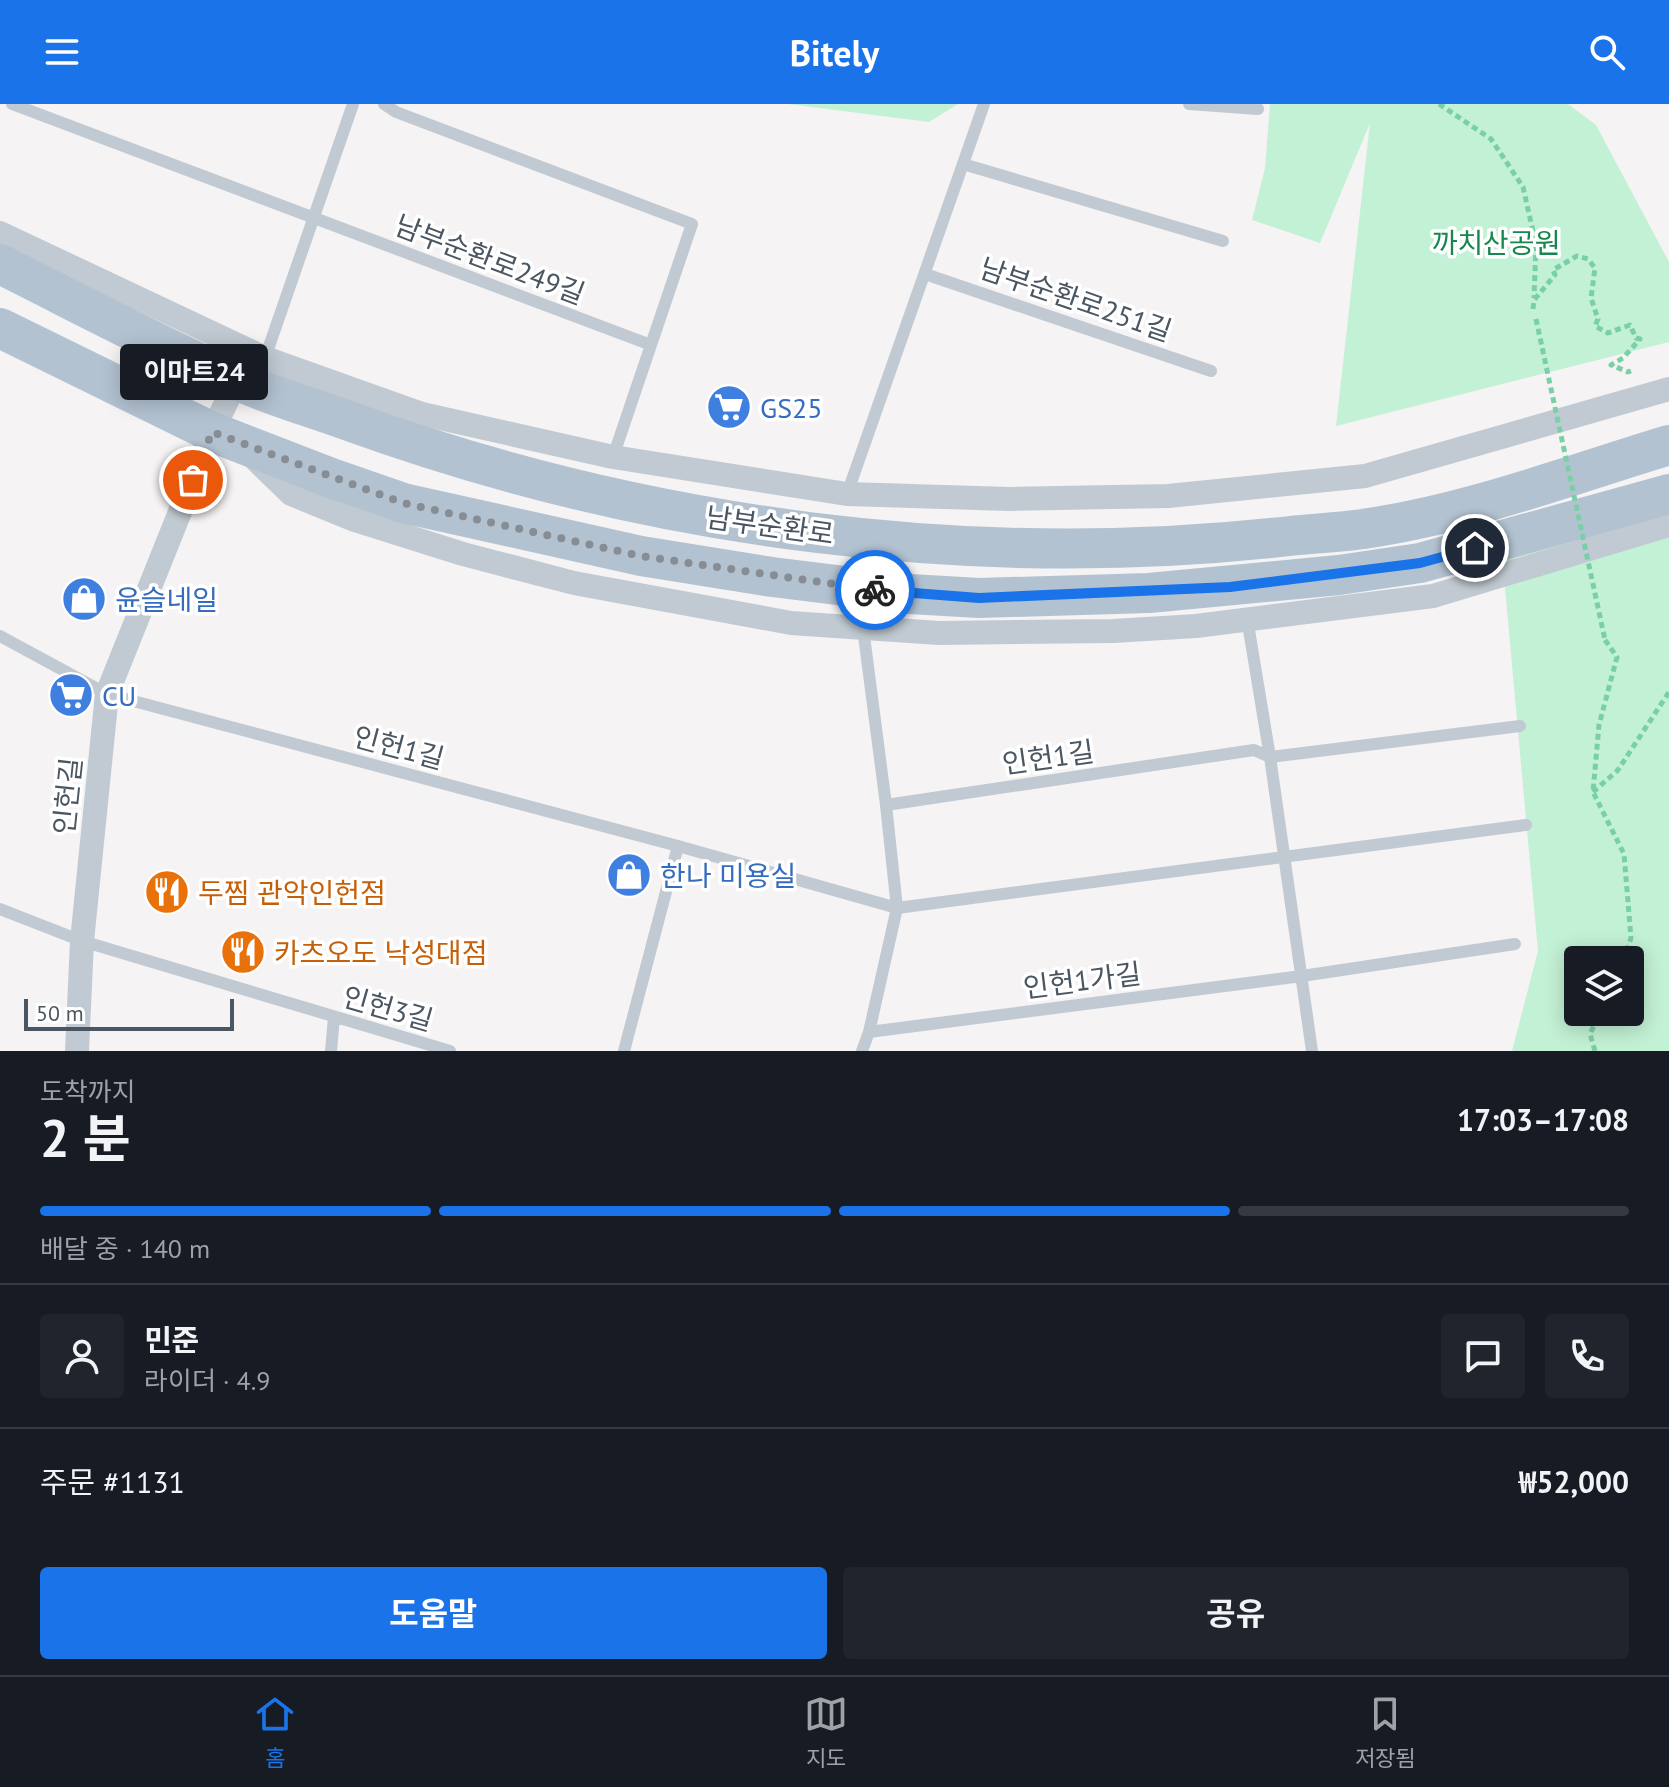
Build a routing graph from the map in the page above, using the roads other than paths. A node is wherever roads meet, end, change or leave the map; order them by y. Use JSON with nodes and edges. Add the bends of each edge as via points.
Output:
{"nodes":[{"id":1,"x":12,"y":104,"type":"edge"},
{"id":2,"x":353,"y":104,"type":"edge"},
{"id":3,"x":384,"y":104,"type":"edge"},
{"id":4,"x":984,"y":104,"type":"edge"},
{"id":5,"x":1189,"y":104,"type":"edge"},
{"id":6,"x":1258,"y":109,"type":"dead end"},
{"id":7,"x":963,"y":164,"type":"junction"},
{"id":8,"x":313,"y":218,"type":"junction"},
{"id":9,"x":0,"y":233,"type":"edge"},
{"id":10,"x":1223,"y":241,"type":"dead end"},
{"id":11,"x":0,"y":264,"type":"edge"},
{"id":12,"x":925,"y":274,"type":"junction"},
{"id":13,"x":0,"y":328,"type":"edge"},
{"id":14,"x":651,"y":345,"type":"junction"},
{"id":15,"x":251,"y":369,"type":"junction"},
{"id":16,"x":1211,"y":371,"type":"dead end"},
{"id":17,"x":1669,"y":389,"type":"edge"},
{"id":18,"x":225,"y":436,"type":"junction"},
{"id":19,"x":1669,"y":445,"type":"edge"},
{"id":20,"x":613,"y":457,"type":"junction"},
{"id":21,"x":847,"y":494,"type":"junction"},
{"id":22,"x":1669,"y":494,"type":"edge"},
{"id":23,"x":1669,"y":525,"type":"edge"},
{"id":24,"x":1247,"y":618,"type":"junction"},
{"id":25,"x":863,"y":628,"type":"junction"},
{"id":26,"x":0,"y":636,"type":"edge"},
{"id":27,"x":107,"y":694,"type":"junction"},
{"id":28,"x":1520,"y":726,"type":"dead end"},
{"id":29,"x":1270,"y":757,"type":"junction"},
{"id":30,"x":886,"y":805,"type":"junction"},
{"id":31,"x":1526,"y":825,"type":"dead end"},
{"id":32,"x":678,"y":846,"type":"junction"},
{"id":33,"x":1285,"y":855,"type":"junction"},
{"id":34,"x":897,"y":908,"type":"junction"},
{"id":35,"x":0,"y":909,"type":"edge"},
{"id":36,"x":82,"y":941,"type":"junction"},
{"id":37,"x":1515,"y":944,"type":"dead end"},
{"id":38,"x":1302,"y":976,"type":"junction"},
{"id":39,"x":334,"y":1017,"type":"junction"},
{"id":40,"x":869,"y":1032,"type":"junction"},
{"id":41,"x":77,"y":1051,"type":"edge"},
{"id":42,"x":331,"y":1051,"type":"edge"},
{"id":43,"x":450,"y":1051,"type":"edge"},
{"id":44,"x":624,"y":1051,"type":"edge"},
{"id":45,"x":862,"y":1051,"type":"edge"},
{"id":46,"x":1312,"y":1051,"type":"edge"}],
"edges":[{"from":1,"to":8,"type":"lane","name":"남부순환로249길"},
{"from":2,"to":8,"type":"lane"},
{"from":3,"to":14,"type":"lane","via":[[692,224]]},
{"from":4,"to":7,"type":"lane"},
{"from":5,"to":6,"type":"lane"},
{"from":7,"to":10,"type":"lane"},
{"from":7,"to":12,"type":"lane"},
{"from":8,"to":14,"type":"lane","name":"남부순환로249길"},
{"from":8,"to":15,"type":"lane"},
{"from":9,"to":15,"type":"street"},
{"from":11,"to":15,"type":"main road","name":"남부순환로"},
{"from":12,"to":16,"type":"lane","name":"남부순환로251길"},
{"from":12,"to":21,"type":"lane"},
{"from":13,"to":18,"type":"main road","name":"남부순환로"},
{"from":14,"to":20,"type":"lane"},
{"from":15,"to":18,"type":"street","name":"인헌길"},
{"from":15,"to":19,"type":"main road","name":"남부순환로","via":[[435,452],[595,496],[837,535],[1009,548],[1143,548],[1376,527],[1466,507]]},
{"from":15,"to":20,"type":"street"},
{"from":17,"to":21,"type":"street","via":[[1365,476],[1168,496]]},
{"from":18,"to":22,"type":"main road","name":"남부순환로","via":[[403,503],[641,556],[843,587],[979,598],[1230,587],[1420,563]]},
{"from":18,"to":25,"type":"street","via":[[291,494],[463,554],[678,604],[791,623]]},
{"from":18,"to":27,"type":"street","name":"인헌길"},
{"from":20,"to":21,"type":"street"},
{"from":23,"to":24,"type":"street","via":[[1433,596]]},
{"from":24,"to":25,"type":"street","via":[[1113,631],[939,633]]},
{"from":24,"to":29,"type":"lane"},
{"from":25,"to":30,"type":"lane"},
{"from":26,"to":27,"type":"lane","name":"인헌1길"},
{"from":27,"to":32,"type":"lane","name":"인헌1길"},
{"from":27,"to":36,"type":"street","name":"인헌길"},
{"from":28,"to":29,"type":"lane","name":"인헌1길"},
{"from":29,"to":30,"type":"lane","name":"인헌1길","via":[[1254,750]]},
{"from":29,"to":33,"type":"lane"},
{"from":30,"to":34,"type":"lane"},
{"from":31,"to":33,"type":"lane","name":"인헌1길"},
{"from":32,"to":34,"type":"lane","name":"인헌1길"},
{"from":32,"to":44,"type":"lane"},
{"from":33,"to":34,"type":"lane","name":"인헌1길"},
{"from":33,"to":38,"type":"lane"},
{"from":34,"to":40,"type":"lane"},
{"from":35,"to":36,"type":"lane","name":"인헌3길"},
{"from":36,"to":39,"type":"lane","name":"인헌3길"},
{"from":36,"to":41,"type":"street","name":"인헌길"},
{"from":37,"to":38,"type":"lane","name":"인헌1가길"},
{"from":38,"to":40,"type":"lane","name":"인헌1가길"},
{"from":38,"to":46,"type":"lane"},
{"from":39,"to":42,"type":"lane"},
{"from":39,"to":43,"type":"lane","name":"인헌3길"},
{"from":40,"to":45,"type":"lane"}]}
